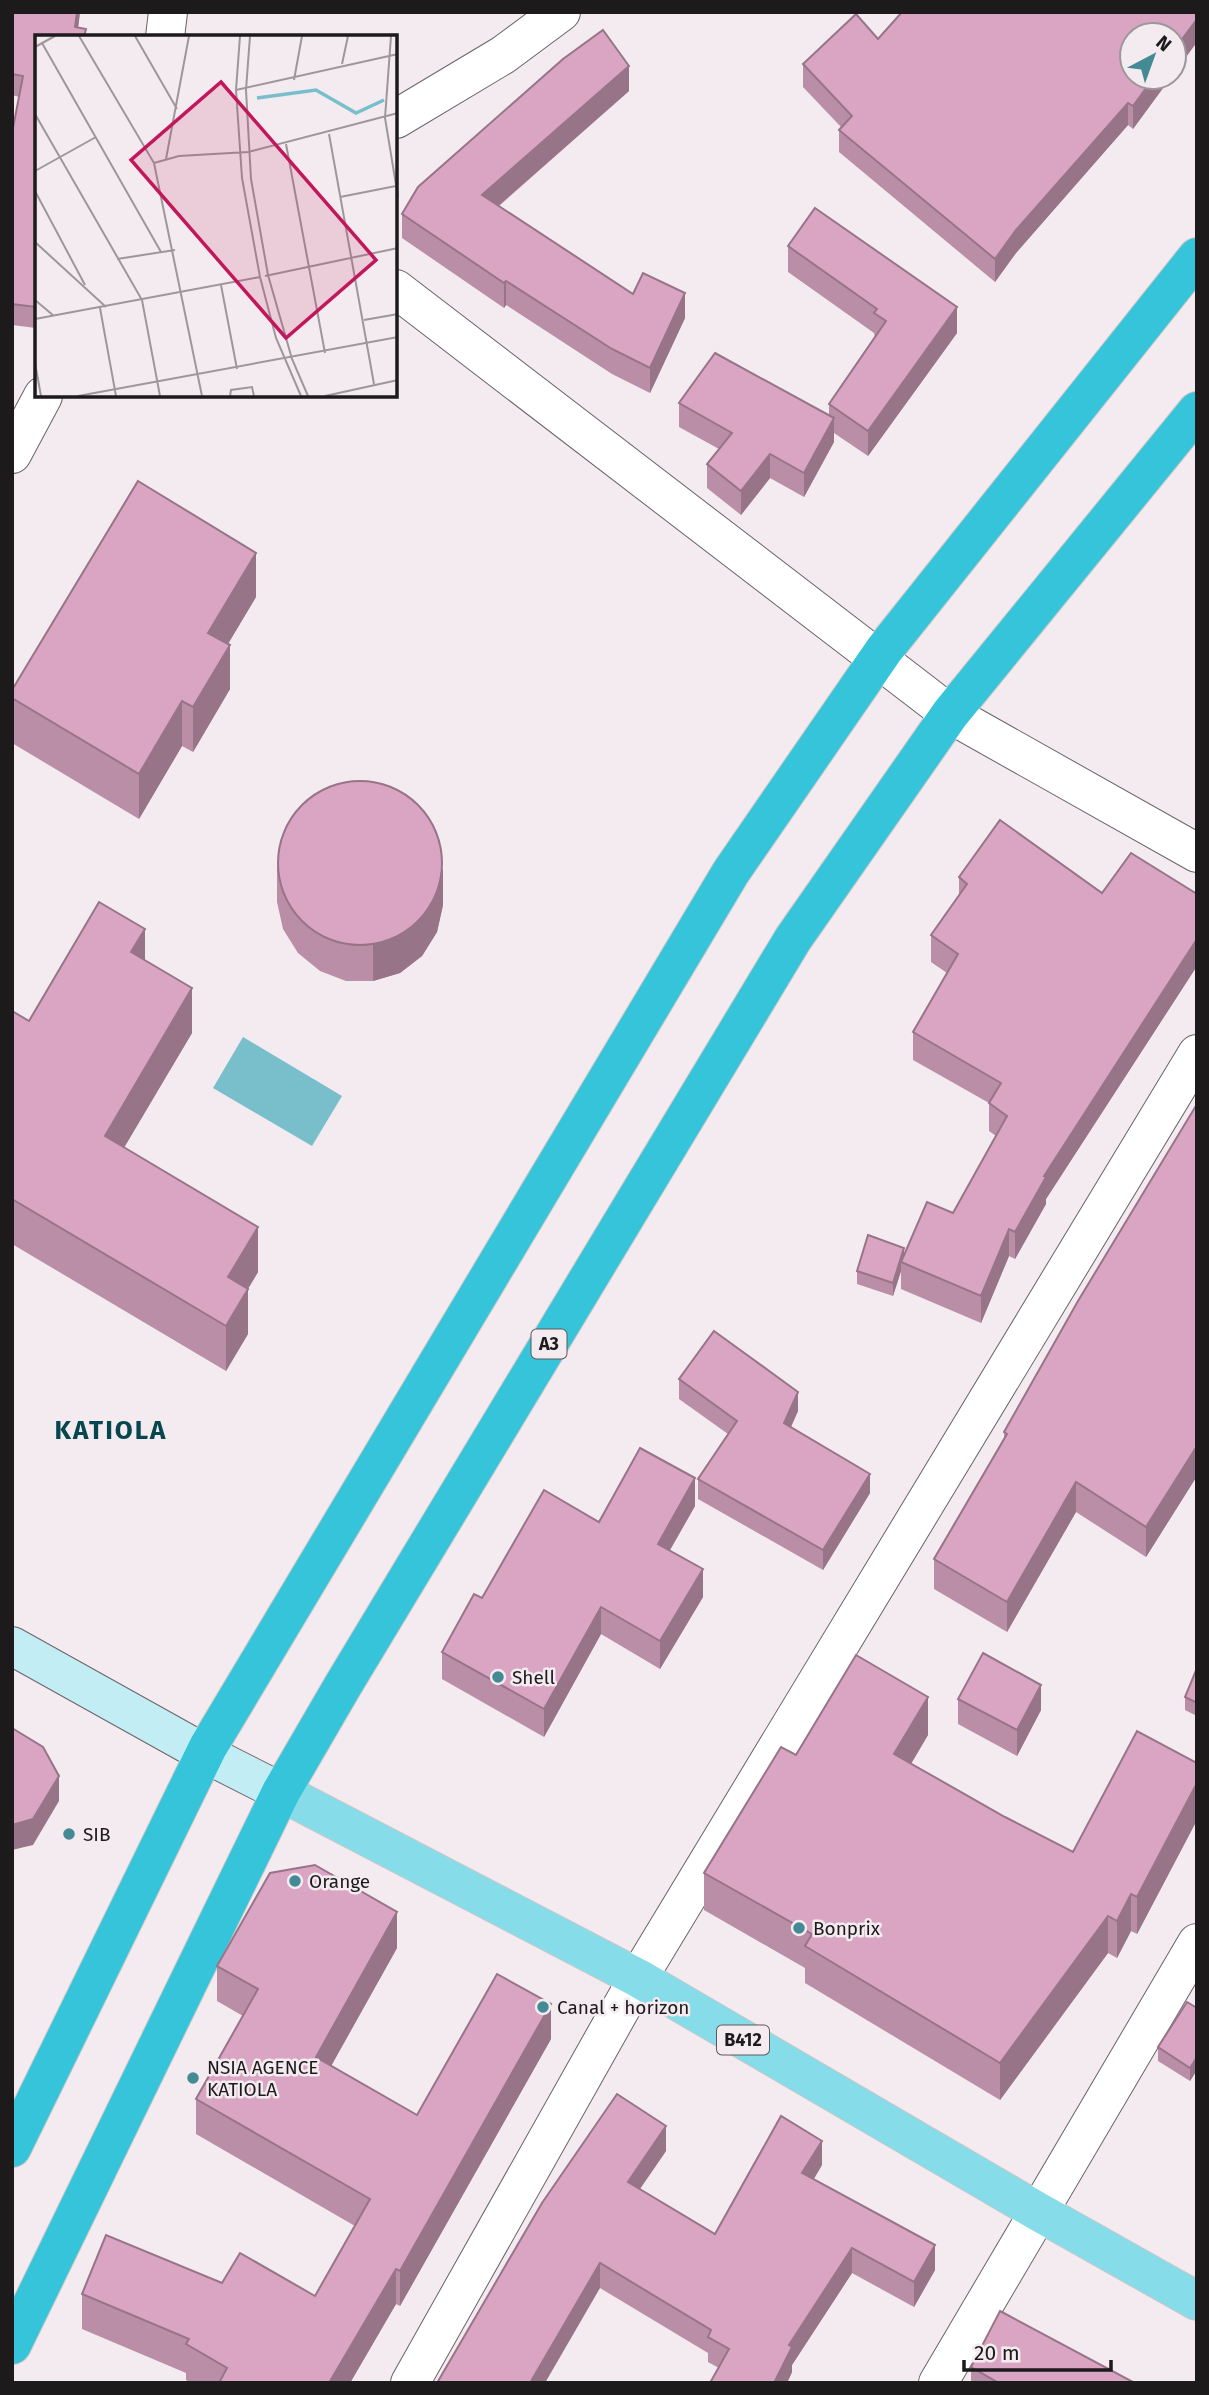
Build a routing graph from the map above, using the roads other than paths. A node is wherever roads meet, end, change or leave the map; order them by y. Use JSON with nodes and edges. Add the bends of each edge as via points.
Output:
{"nodes":[{"id":1,"x":168,"y":12,"type":"edge"},
{"id":2,"x":561,"y":12,"type":"edge"},
{"id":3,"x":165,"y":35,"type":"edge"},
{"id":4,"x":397,"y":118,"type":"edge"},
{"id":5,"x":1197,"y":257,"type":"edge"},
{"id":6,"x":397,"y":290,"type":"edge"},
{"id":7,"x":42,"y":397,"type":"edge"},
{"id":8,"x":1197,"y":411,"type":"edge"},
{"id":9,"x":12,"y":454,"type":"edge"},
{"id":10,"x":879,"y":657,"type":"junction"},
{"id":11,"x":950,"y":714,"type":"junction"},
{"id":12,"x":1197,"y":853,"type":"edge"},
{"id":13,"x":1197,"y":1054,"type":"edge"},
{"id":14,"x":12,"y":1646,"type":"edge"},
{"id":15,"x":204,"y":1753,"type":"junction"},
{"id":16,"x":281,"y":1792,"type":"junction"},
{"id":17,"x":1197,"y":1943,"type":"edge"},
{"id":18,"x":638,"y":1978,"type":"junction"},
{"id":19,"x":12,"y":2148,"type":"edge"},
{"id":20,"x":1037,"y":2211,"type":"junction"},
{"id":21,"x":1197,"y":2301,"type":"edge"},
{"id":22,"x":12,"y":2345,"type":"edge"},
{"id":23,"x":410,"y":2383,"type":"edge"},
{"id":24,"x":938,"y":2383,"type":"edge"}],
"edges":[{"from":1,"to":3,"type":"street"},
{"from":2,"to":4,"type":"street","via":[[503,55]]},
{"from":5,"to":10,"type":"highway"},
{"from":6,"to":10,"type":"street"},
{"from":7,"to":9,"type":"street"},
{"from":8,"to":11,"type":"highway","number":"A3"},
{"from":10,"to":11,"type":"street"},
{"from":10,"to":15,"type":"highway","via":[[731,872]]},
{"from":11,"to":12,"type":"street"},
{"from":11,"to":16,"type":"highway","number":"A3","via":[[793,939]]},
{"from":13,"to":18,"type":"street"},
{"from":14,"to":15,"type":"street"},
{"from":15,"to":16,"type":"street","number":"B412"},
{"from":15,"to":19,"type":"highway"},
{"from":16,"to":18,"type":"main road","number":"B412"},
{"from":16,"to":22,"type":"highway","number":"A3"},
{"from":17,"to":20,"type":"street"},
{"from":18,"to":20,"type":"main road","number":"B412"},
{"from":18,"to":23,"type":"street"},
{"from":20,"to":21,"type":"main road","number":"B412"},
{"from":20,"to":24,"type":"street"}]}
